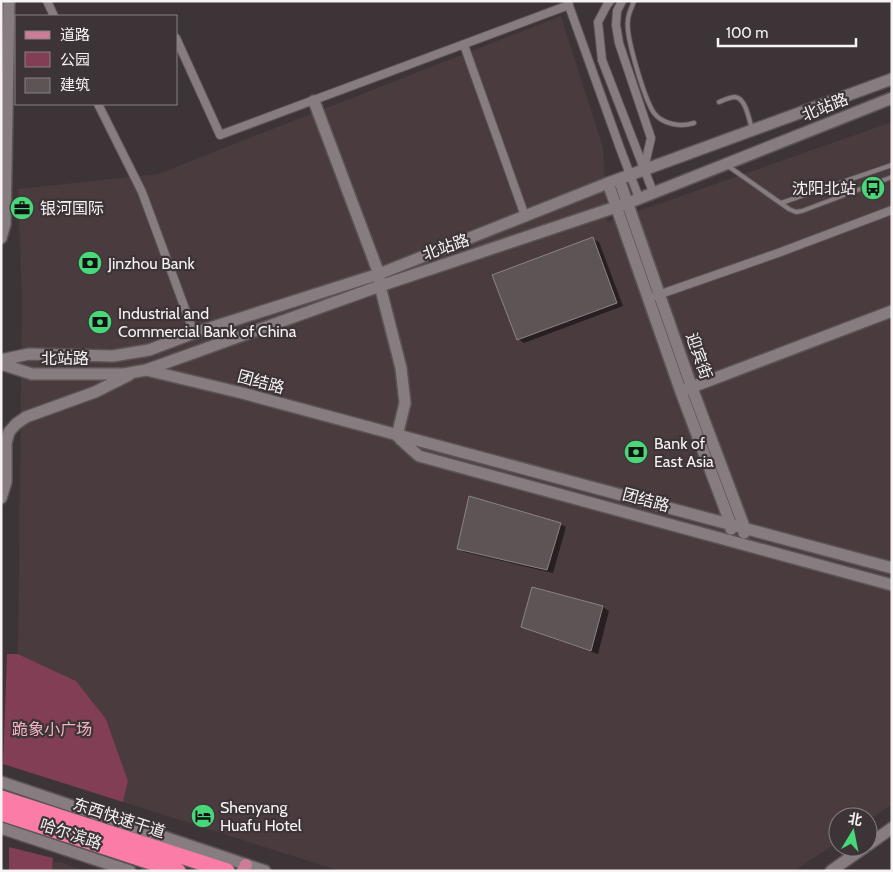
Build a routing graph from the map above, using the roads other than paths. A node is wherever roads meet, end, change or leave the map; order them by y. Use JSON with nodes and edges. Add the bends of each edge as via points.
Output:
{"nodes":[{"id":1,"x":9,"y":1,"type":"edge"},
{"id":2,"x":47,"y":1,"type":"edge"},
{"id":3,"x":610,"y":1,"type":"edge"},
{"id":4,"x":622,"y":1,"type":"edge"},
{"id":5,"x":634,"y":1,"type":"edge"},
{"id":6,"x":568,"y":3,"type":"edge"},
{"id":7,"x":54,"y":15,"type":"edge"},
{"id":8,"x":178,"y":42,"type":"edge"},
{"id":9,"x":464,"y":44,"type":"junction"},
{"id":10,"x":892,"y":79,"type":"edge"},
{"id":11,"x":892,"y":98,"type":"edge"},
{"id":12,"x":314,"y":101,"type":"junction"},
{"id":13,"x":719,"y":102,"type":"dead end"},
{"id":14,"x":98,"y":105,"type":"edge"},
{"id":15,"x":694,"y":123,"type":"dead end"},
{"id":16,"x":752,"y":129,"type":"junction"},
{"id":17,"x":726,"y":164,"type":"junction"},
{"id":18,"x":892,"y":165,"type":"edge"},
{"id":19,"x":644,"y":169,"type":"junction"},
{"id":20,"x":630,"y":174,"type":"junction"},
{"id":21,"x":892,"y":177,"type":"edge"},
{"id":22,"x":614,"y":181,"type":"junction"},
{"id":23,"x":653,"y":192,"type":"junction"},
{"id":24,"x":640,"y":198,"type":"junction"},
{"id":25,"x":781,"y":203,"type":"junction"},
{"id":26,"x":622,"y":205,"type":"junction"},
{"id":27,"x":892,"y":210,"type":"edge"},
{"id":28,"x":525,"y":216,"type":"junction"},
{"id":29,"x":1,"y":238,"type":"edge"},
{"id":30,"x":379,"y":274,"type":"junction"},
{"id":31,"x":380,"y":286,"type":"junction"},
{"id":32,"x":660,"y":294,"type":"junction"},
{"id":33,"x":648,"y":298,"type":"junction"},
{"id":34,"x":892,"y":311,"type":"edge"},
{"id":35,"x":194,"y":333,"type":"junction"},
{"id":36,"x":1,"y":360,"type":"edge"},
{"id":37,"x":1,"y":364,"type":"edge"},
{"id":38,"x":141,"y":371,"type":"junction"},
{"id":39,"x":692,"y":388,"type":"junction"},
{"id":40,"x":681,"y":392,"type":"junction"},
{"id":41,"x":397,"y":436,"type":"junction"},
{"id":42,"x":1,"y":498,"type":"edge"},
{"id":43,"x":732,"y":525,"type":"junction"},
{"id":44,"x":745,"y":529,"type":"junction"},
{"id":45,"x":730,"y":540,"type":"junction"},
{"id":46,"x":742,"y":544,"type":"junction"},
{"id":47,"x":892,"y":568,"type":"edge"},
{"id":48,"x":892,"y":585,"type":"edge"},
{"id":49,"x":1,"y":782,"type":"edge"},
{"id":50,"x":1,"y":798,"type":"edge"},
{"id":51,"x":1,"y":813,"type":"edge"},
{"id":52,"x":1,"y":828,"type":"edge"},
{"id":53,"x":892,"y":828,"type":"edge"},
{"id":54,"x":878,"y":837,"type":"edge"},
{"id":55,"x":850,"y":857,"type":"edge"},
{"id":56,"x":245,"y":868,"type":"edge"},
{"id":57,"x":130,"y":871,"type":"edge"},
{"id":58,"x":178,"y":871,"type":"edge"},
{"id":59,"x":227,"y":871,"type":"edge"},
{"id":60,"x":264,"y":871,"type":"edge"},
{"id":61,"x":831,"y":871,"type":"edge"}],
"edges":[{"from":1,"to":29,"type":"street","via":[[5,224]]},
{"from":2,"to":7,"type":"street"},
{"from":3,"to":19,"type":"street","via":[[598,22],[602,60]]},
{"from":4,"to":19,"type":"street","via":[[617,11],[619,43],[651,138]]},
{"from":5,"to":15,"type":"lane","via":[[627,20],[629,42],[655,114],[680,126]]},
{"from":6,"to":9,"type":"street"},
{"from":6,"to":20,"type":"street"},
{"from":8,"to":12,"type":"street","via":[[220,136]]},
{"from":9,"to":12,"type":"street"},
{"from":9,"to":28,"type":"street"},
{"from":10,"to":16,"type":"street","name":"北站路"},
{"from":11,"to":17,"type":"street","name":"北站路"},
{"from":12,"to":30,"type":"street"},
{"from":13,"to":16,"type":"lane","via":[[732,97],[742,100]]},
{"from":14,"to":35,"type":"street","via":[[142,192]]},
{"from":16,"to":19,"type":"street","name":"北站路"},
{"from":17,"to":23,"type":"street","name":"北站路"},
{"from":17,"to":25,"type":"lane"},
{"from":18,"to":25,"type":"lane"},
{"from":19,"to":20,"type":"street","name":"北站路"},
{"from":19,"to":23,"type":"street"},
{"from":20,"to":22,"type":"street","name":"北站路"},
{"from":20,"to":24,"type":"street"},
{"from":21,"to":25,"type":"lane","via":[[802,211],[789,210]]},
{"from":22,"to":26,"type":"street","name":"迎宾街"},
{"from":22,"to":28,"type":"street","name":"北站路"},
{"from":23,"to":24,"type":"street","name":"北站路"},
{"from":24,"to":26,"type":"street","name":"北站路"},
{"from":26,"to":31,"type":"street","name":"北站路"},
{"from":26,"to":32,"type":"street","name":"迎宾街"},
{"from":26,"to":33,"type":"street","name":"迎宾街"},
{"from":27,"to":32,"type":"street"},
{"from":28,"to":30,"type":"street","name":"北站路"},
{"from":30,"to":31,"type":"street"},
{"from":30,"to":35,"type":"street","name":"北站路"},
{"from":31,"to":38,"type":"street","name":"北站路"},
{"from":31,"to":41,"type":"street","via":[[401,368],[404,394]]},
{"from":32,"to":33,"type":"street"},
{"from":32,"to":39,"type":"street","name":"迎宾街"},
{"from":33,"to":40,"type":"street","name":"迎宾街"},
{"from":34,"to":39,"type":"street"},
{"from":35,"to":36,"type":"street","name":"北站路","via":[[148,350],[123,355],[29,354]]},
{"from":37,"to":38,"type":"street","name":"北站路","via":[[32,374]]},
{"from":38,"to":41,"type":"street","name":"团结路","via":[[242,393]]},
{"from":38,"to":42,"type":"street","via":[[26,417],[16,424],[6,443],[6,482]]},
{"from":39,"to":40,"type":"street"},
{"from":39,"to":44,"type":"street","name":"迎宾街"},
{"from":40,"to":43,"type":"street","name":"迎宾街"},
{"from":41,"to":43,"type":"street","name":"团结路"},
{"from":41,"to":45,"type":"street","name":"团结路","via":[[419,456]]},
{"from":43,"to":44,"type":"street","name":"团结路"},
{"from":43,"to":45,"type":"street","name":"迎宾街"},
{"from":44,"to":46,"type":"street"},
{"from":44,"to":47,"type":"street","name":"团结路"},
{"from":45,"to":46,"type":"street","name":"团结路"},
{"from":46,"to":48,"type":"street","name":"团结路"},
{"from":49,"to":56,"type":"street"},
{"from":50,"to":59,"type":"highway","name":"东西快速干道"},
{"from":51,"to":58,"type":"highway","name":"东西快速干道"},
{"from":52,"to":57,"type":"street","name":"哈尔滨路"},
{"from":53,"to":54,"type":"street"},
{"from":55,"to":61,"type":"street"},
{"from":56,"to":60,"type":"street"}]}
